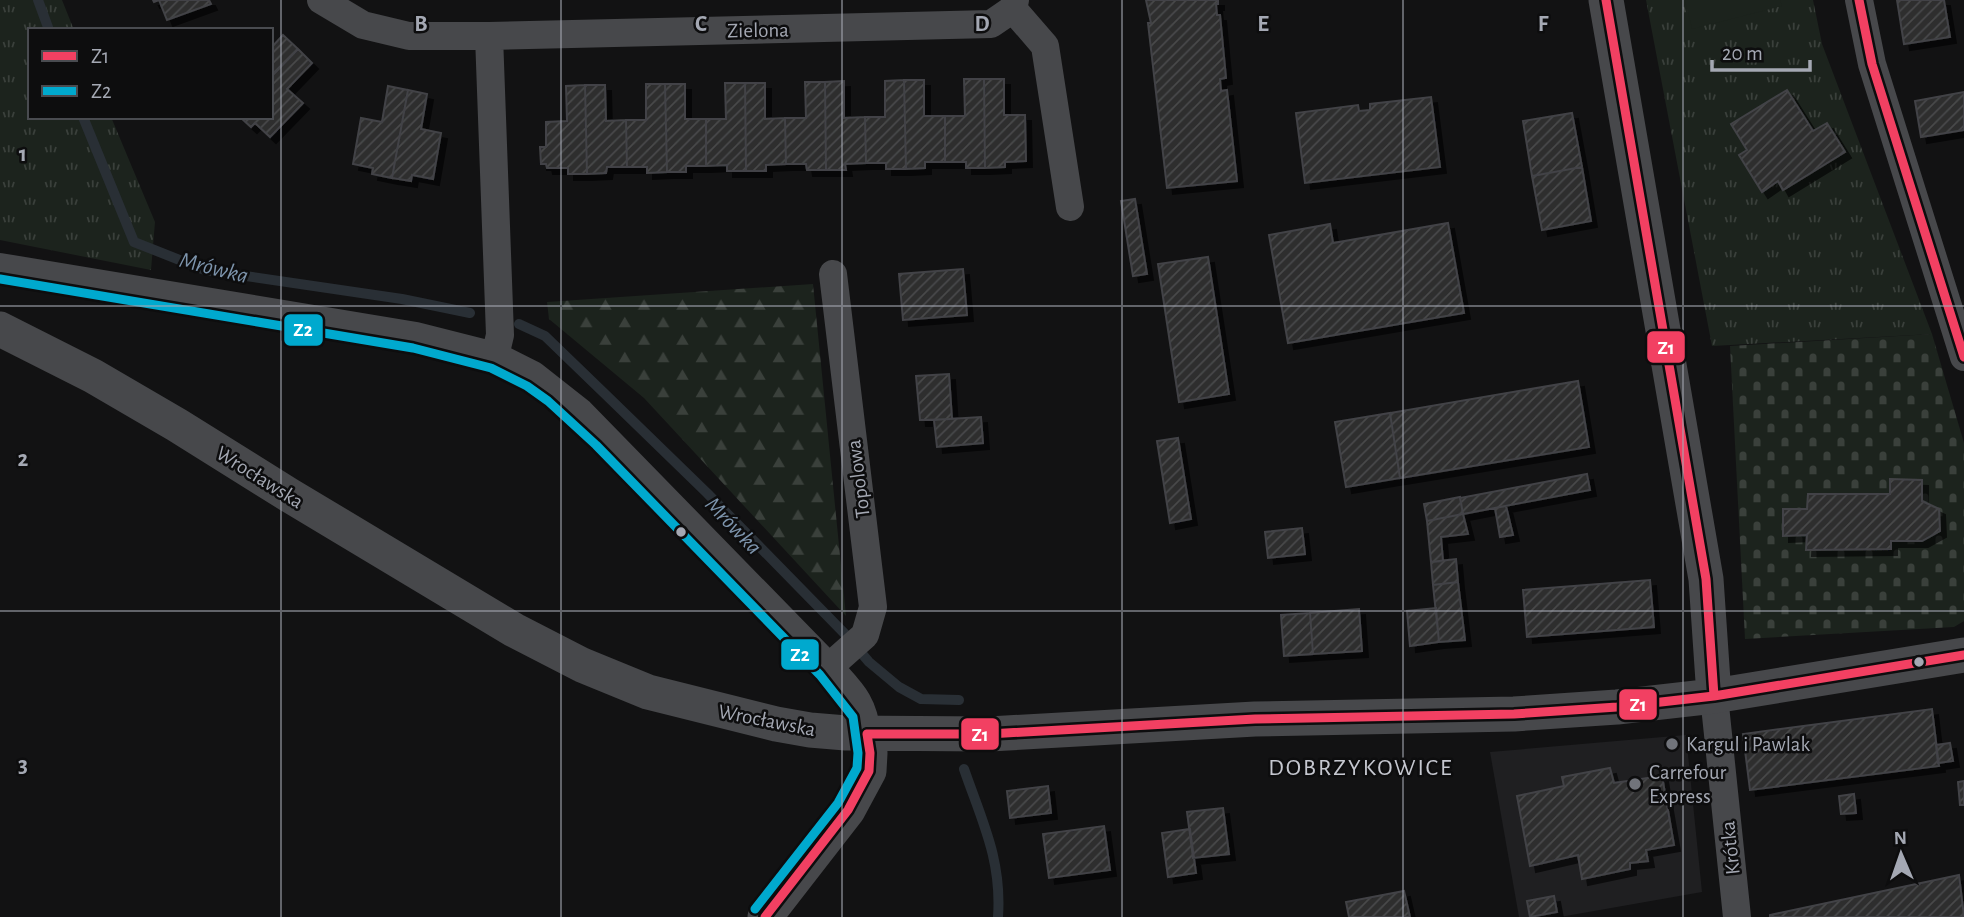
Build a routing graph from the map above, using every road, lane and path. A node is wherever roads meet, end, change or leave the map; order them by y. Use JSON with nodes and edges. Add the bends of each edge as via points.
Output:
{"nodes":[{"id":1,"x":321,"y":0,"type":"edge"},
{"id":2,"x":1606,"y":0,"type":"edge"},
{"id":3,"x":1859,"y":0,"type":"edge"},
{"id":4,"x":1014,"y":4,"type":"edge"},
{"id":5,"x":489,"y":36,"type":"junction"},
{"id":6,"x":1070,"y":206,"type":"dead end"},
{"id":7,"x":0,"y":267,"type":"edge"},
{"id":8,"x":833,"y":274,"type":"dead end"},
{"id":9,"x":1955,"y":297,"type":"edge"},
{"id":10,"x":0,"y":329,"type":"edge"},
{"id":11,"x":495,"y":356,"type":"junction"},
{"id":12,"x":1964,"y":357,"type":"edge"},
{"id":13,"x":847,"y":652,"type":"junction"},
{"id":14,"x":1964,"y":655,"type":"edge"},
{"id":15,"x":1714,"y":696,"type":"junction"},
{"id":16,"x":867,"y":734,"type":"junction"},
{"id":17,"x":765,"y":917,"type":"edge"},
{"id":18,"x":1737,"y":917,"type":"edge"}],
"edges":[{"from":1,"to":5,"type":"street","name":"Zielona","via":[[363,25],[409,36]]},
{"from":2,"to":15,"type":"street","via":[[1706,579]]},
{"from":3,"to":9,"type":"street","via":[[1872,64]]},
{"from":4,"to":5,"type":"street","name":"Zielona","via":[[991,24]]},
{"from":4,"to":6,"type":"street","via":[[1045,46]]},
{"from":5,"to":11,"type":"street","via":[[500,335]]},
{"from":7,"to":11,"type":"street","via":[[416,336]]},
{"from":8,"to":13,"type":"street","name":"Topolowa","via":[[873,607]]},
{"from":9,"to":12,"type":"street"},
{"from":10,"to":16,"type":"street","name":"Wrocławska","via":[[93,376],[502,623],[582,665],[648,692],[725,713],[810,730]]},
{"from":11,"to":13,"type":"street","via":[[533,375],[580,412]]},
{"from":13,"to":16,"type":"street"},
{"from":14,"to":15,"type":"street","name":"Wrocławska"},
{"from":15,"to":16,"type":"street","name":"Wrocławska","via":[[1471,716],[1255,719],[989,734]]},
{"from":15,"to":18,"type":"street","name":"Krótka"},
{"from":16,"to":17,"type":"street","via":[[869,771],[848,810]]}]}
